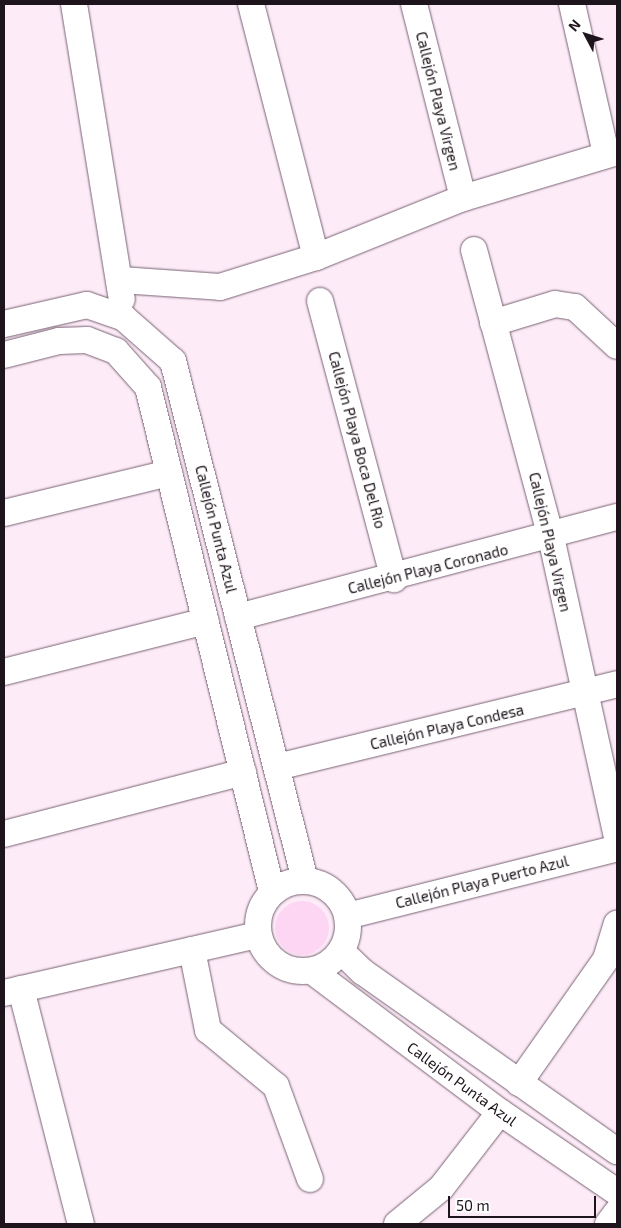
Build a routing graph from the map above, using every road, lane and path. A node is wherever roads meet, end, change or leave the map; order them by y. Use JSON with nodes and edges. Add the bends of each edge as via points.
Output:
{"nodes":[{"id":1,"x":74,"y":4,"type":"edge"},
{"id":2,"x":251,"y":4,"type":"edge"},
{"id":3,"x":414,"y":4,"type":"edge"},
{"id":4,"x":572,"y":4,"type":"edge"},
{"id":5,"x":612,"y":153,"type":"edge"},
{"id":6,"x":462,"y":198,"type":"junction"},
{"id":7,"x":474,"y":250,"type":"dead end"},
{"id":8,"x":316,"y":257,"type":"junction"},
{"id":9,"x":121,"y":280,"type":"junction"},
{"id":10,"x":320,"y":301,"type":"dead end"},
{"id":11,"x":124,"y":318,"type":"junction"},
{"id":12,"x":493,"y":323,"type":"junction"},
{"id":13,"x":4,"y":324,"type":"edge"},
{"id":14,"x":617,"y":346,"type":"edge"},
{"id":15,"x":116,"y":351,"type":"junction"},
{"id":16,"x":4,"y":355,"type":"edge"},
{"id":17,"x":170,"y":473,"type":"junction"},
{"id":18,"x":4,"y":512,"type":"edge"},
{"id":19,"x":617,"y":517,"type":"edge"},
{"id":20,"x":552,"y":537,"type":"junction"},
{"id":21,"x":394,"y":578,"type":"junction"},
{"id":22,"x":238,"y":617,"type":"junction"},
{"id":23,"x":206,"y":621,"type":"junction"},
{"id":24,"x":4,"y":672,"type":"edge"},
{"id":25,"x":617,"y":684,"type":"edge"},
{"id":26,"x":584,"y":695,"type":"junction"},
{"id":27,"x":277,"y":767,"type":"junction"},
{"id":28,"x":243,"y":772,"type":"junction"},
{"id":29,"x":4,"y":834,"type":"edge"},
{"id":30,"x":617,"y":837,"type":"edge"},
{"id":31,"x":617,"y":848,"type":"edge"},
{"id":32,"x":305,"y":880,"type":"junction"},
{"id":33,"x":272,"y":892,"type":"junction"},
{"id":34,"x":347,"y":916,"type":"junction"},
{"id":35,"x":617,"y":924,"type":"edge"},
{"id":36,"x":258,"y":935,"type":"junction"},
{"id":37,"x":192,"y":950,"type":"junction"},
{"id":38,"x":341,"y":951,"type":"junction"},
{"id":39,"x":612,"y":962,"type":"edge"},
{"id":40,"x":312,"y":970,"type":"junction"},
{"id":41,"x":12,"y":991,"type":"edge"},
{"id":42,"x":519,"y":1083,"type":"junction"},
{"id":43,"x":500,"y":1112,"type":"junction"},
{"id":44,"x":617,"y":1152,"type":"edge"},
{"id":45,"x":310,"y":1179,"type":"dead end"},
{"id":46,"x":617,"y":1192,"type":"edge"},
{"id":47,"x":617,"y":1212,"type":"edge"},
{"id":48,"x":81,"y":1224,"type":"edge"},
{"id":49,"x":397,"y":1224,"type":"edge"},
{"id":50,"x":608,"y":1224,"type":"edge"}],
"edges":[{"from":1,"to":9,"type":"street"},
{"from":2,"to":8,"type":"street"},
{"from":3,"to":6,"type":"street","name":"Callejón Playa Virgen"},
{"from":4,"to":5,"type":"street"},
{"from":5,"to":6,"type":"street"},
{"from":6,"to":8,"type":"street"},
{"from":7,"to":12,"type":"street","name":"Callejón Playa Virgen"},
{"from":8,"to":9,"type":"street","via":[[220,287]]},
{"from":9,"to":11,"type":"street"},
{"from":10,"to":21,"type":"street","name":"Callejón Playa Boca Del Rio"},
{"from":11,"to":13,"type":"street","name":"Callejón Punta Azul","via":[[87,305]]},
{"from":11,"to":15,"type":"street"},
{"from":11,"to":22,"type":"street","name":"Callejón Punta Azul","via":[[173,361]]},
{"from":12,"to":14,"type":"street","via":[[555,304],[575,307]]},
{"from":12,"to":20,"type":"street","name":"Callejón Playa Virgen"},
{"from":15,"to":16,"type":"street","name":"Callejón Punta Azul","via":[[87,340]]},
{"from":15,"to":17,"type":"street","name":"Callejón Punta Azul","via":[[148,387]]},
{"from":17,"to":18,"type":"street"},
{"from":17,"to":23,"type":"street","name":"Callejón Punta Azul"},
{"from":19,"to":20,"type":"street","name":"Callejón Playa Coronado"},
{"from":20,"to":21,"type":"street","name":"Callejón Playa Coronado"},
{"from":20,"to":26,"type":"street","name":"Callejón Playa Virgen"},
{"from":21,"to":22,"type":"street","name":"Callejón Playa Coronado"},
{"from":22,"to":27,"type":"street","name":"Callejón Punta Azul"},
{"from":23,"to":24,"type":"street"},
{"from":23,"to":28,"type":"street","name":"Callejón Punta Azul"},
{"from":25,"to":26,"type":"street","name":"Callejón Playa Condesa"},
{"from":26,"to":27,"type":"street","name":"Callejón Playa Condesa"},
{"from":26,"to":30,"type":"street","name":"Callejón Playa Virgen"},
{"from":27,"to":32,"type":"street","name":"Callejón Punta Azul"},
{"from":28,"to":29,"type":"street"},
{"from":28,"to":33,"type":"street","name":"Callejón Punta Azul"},
{"from":31,"to":34,"type":"street","name":"Callejón Playa Puerto Azul"},
{"from":32,"to":33,"type":"street"},
{"from":32,"to":34,"type":"street","via":[[328,887]]},
{"from":33,"to":36,"type":"street","via":[[259,912]]},
{"from":34,"to":38,"type":"street"},
{"from":35,"to":39,"type":"street"},
{"from":36,"to":37,"type":"street"},
{"from":36,"to":40,"type":"street","via":[[278,964]]},
{"from":37,"to":41,"type":"street"},
{"from":37,"to":45,"type":"street","via":[[208,1030],[276,1086]]},
{"from":38,"to":40,"type":"street"},
{"from":38,"to":42,"type":"street"},
{"from":39,"to":42,"type":"street"},
{"from":40,"to":43,"type":"street","name":"Callejón Punta Azul"},
{"from":41,"to":48,"type":"street"},
{"from":42,"to":44,"type":"street"},
{"from":43,"to":46,"type":"street","name":"Callejón Punta Azul"},
{"from":43,"to":49,"type":"street","via":[[441,1188]]},
{"from":47,"to":50,"type":"street"}]}
